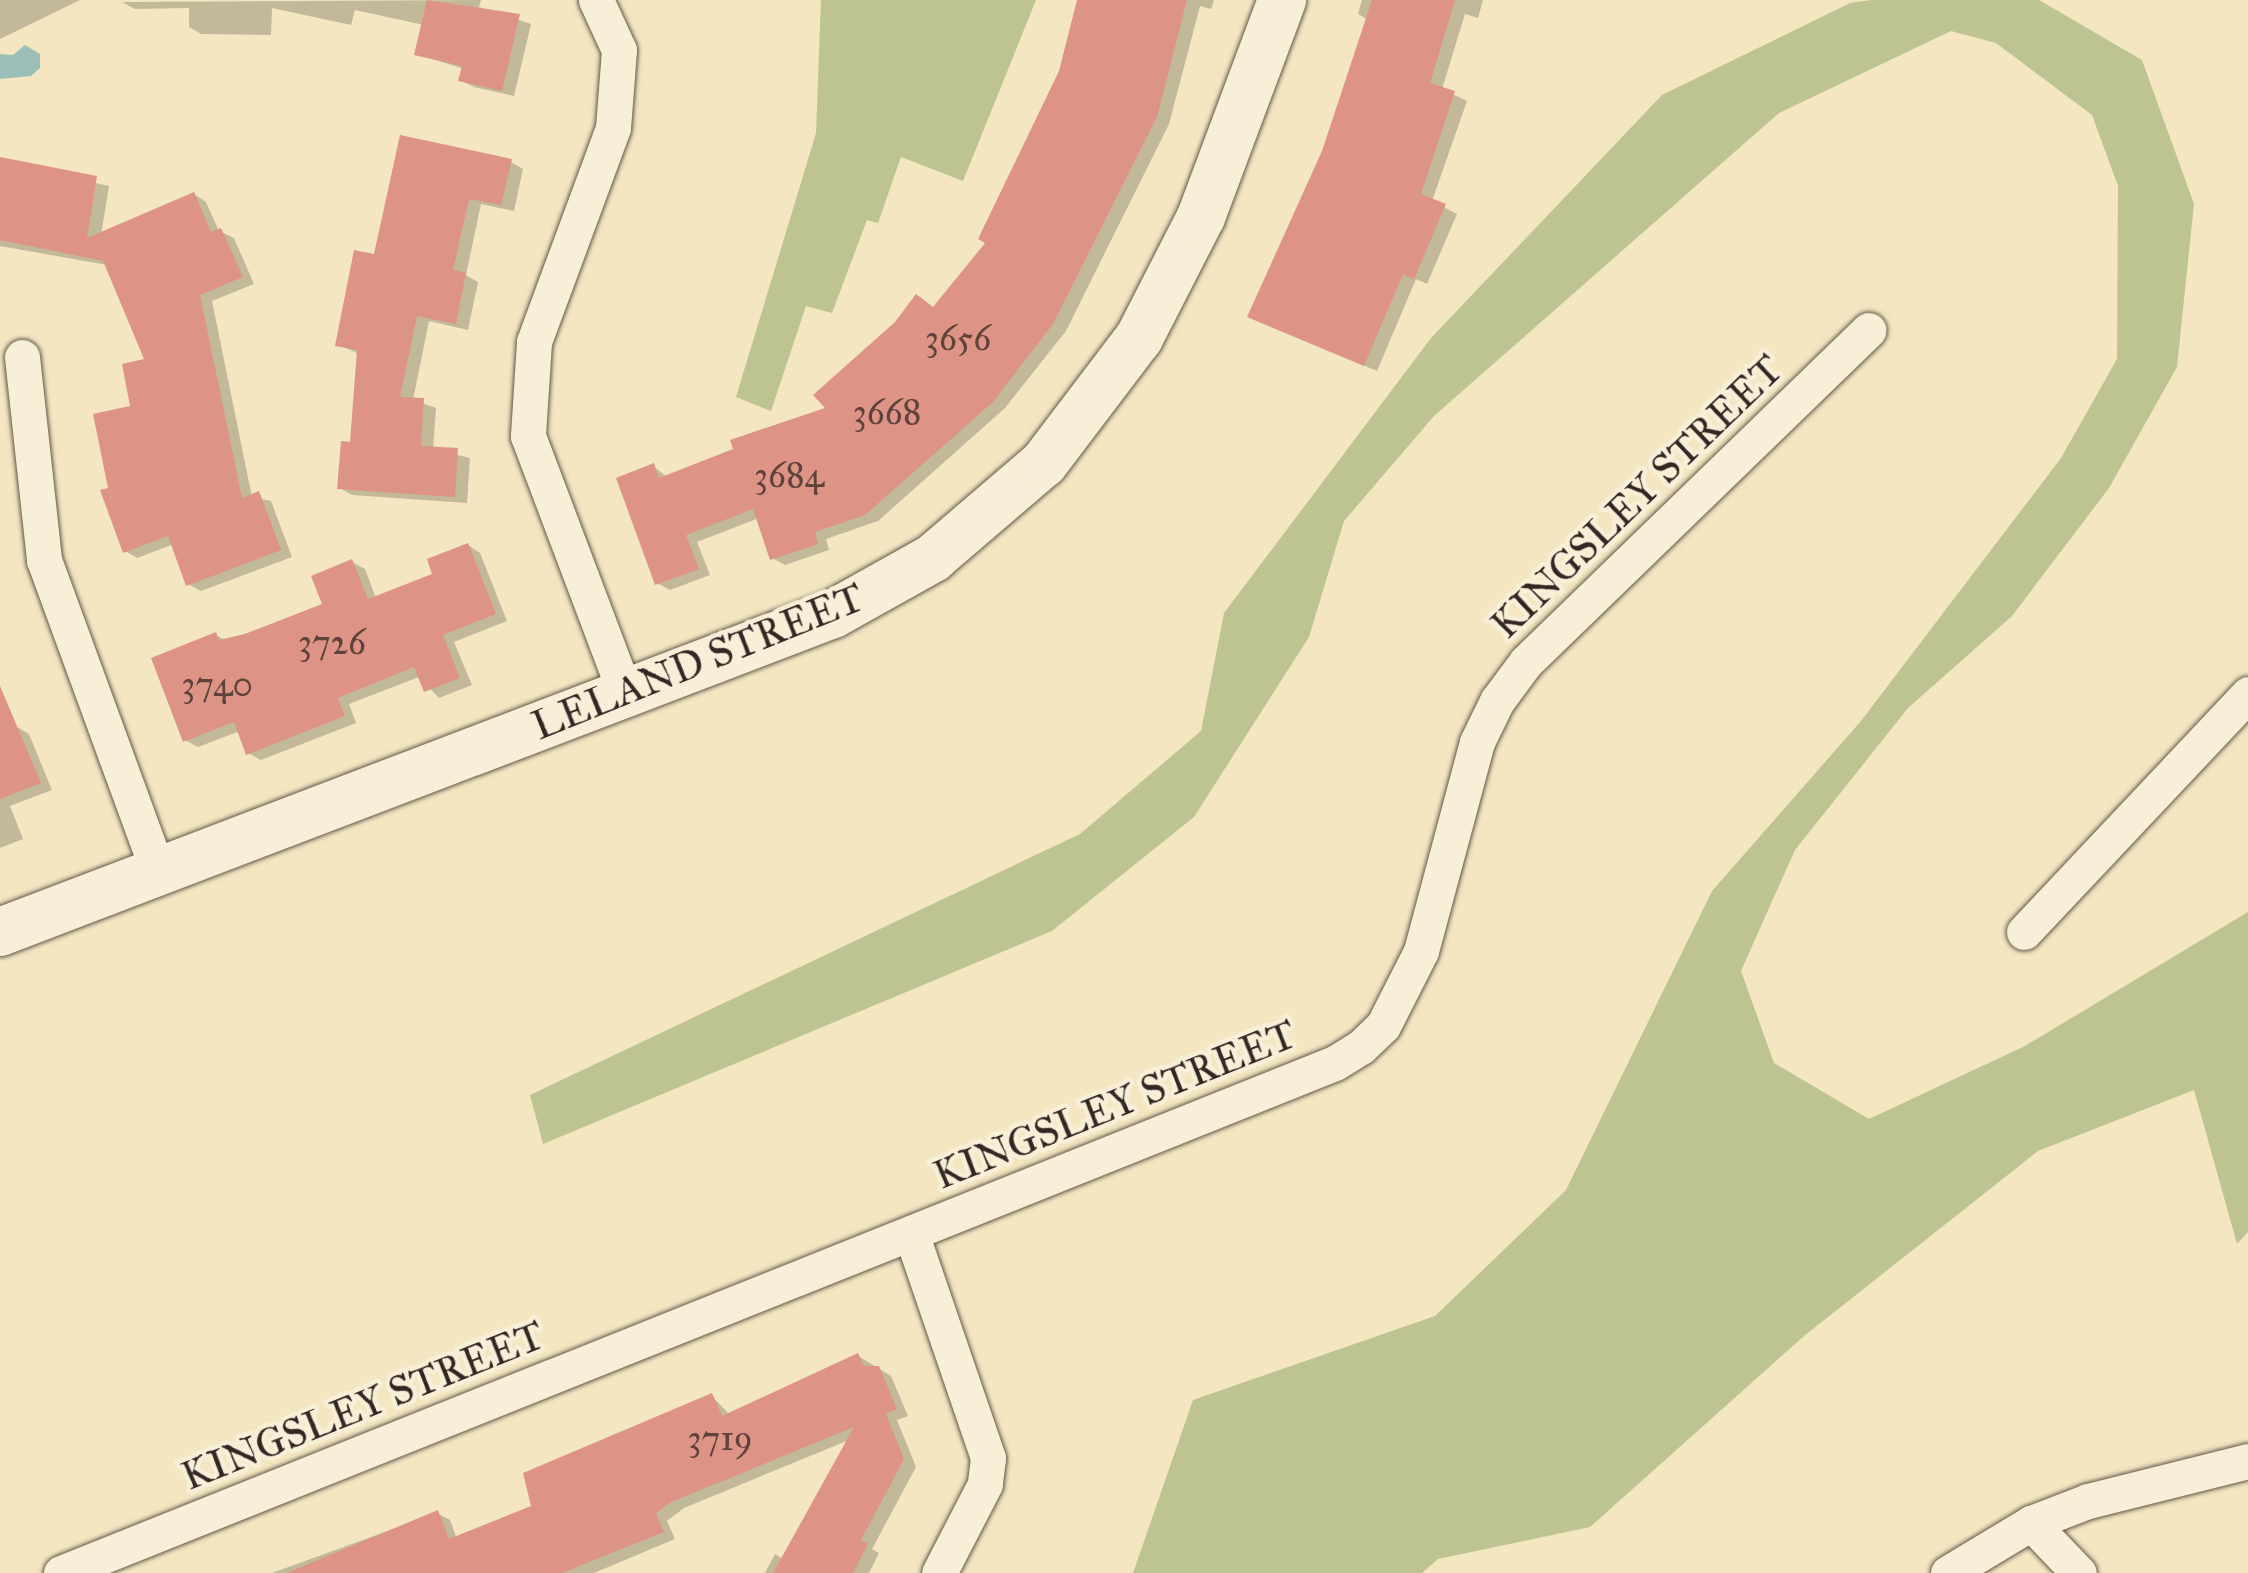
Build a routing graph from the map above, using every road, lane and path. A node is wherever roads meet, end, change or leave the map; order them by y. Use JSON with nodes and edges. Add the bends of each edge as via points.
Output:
{"nodes":[{"id":1,"x":596,"y":0,"type":"edge"},
{"id":2,"x":1282,"y":0,"type":"edge"},
{"id":3,"x":1869,"y":330,"type":"dead end"},
{"id":4,"x":22,"y":357,"type":"dead end"},
{"id":5,"x":2248,"y":694,"type":"edge"},
{"id":6,"x":626,"y":696,"type":"junction"},
{"id":7,"x":158,"y":872,"type":"junction"},
{"id":8,"x":0,"y":932,"type":"edge"},
{"id":9,"x":2024,"y":932,"type":"dead end"},
{"id":10,"x":911,"y":1233,"type":"junction"},
{"id":11,"x":2248,"y":1460,"type":"edge"},
{"id":12,"x":2031,"y":1523,"type":"junction"},
{"id":13,"x":61,"y":1573,"type":"edge"},
{"id":14,"x":939,"y":1573,"type":"edge"},
{"id":15,"x":1948,"y":1573,"type":"edge"},
{"id":16,"x":2079,"y":1573,"type":"edge"}],
"edges":[{"from":1,"to":6,"type":"street","via":[[619,50],[613,128],[534,342],[528,436]]},
{"from":2,"to":6,"type":"street","name":"LELAND STREET","via":[[1172,278],[1099,398],[1044,463],[933,558],[833,614]]},
{"from":3,"to":10,"type":"street","name":"KINGSLEY STREET","via":[[1526,662],[1497,701],[1477,742],[1420,951],[1383,1026],[1361,1047],[1335,1064]]},
{"from":4,"to":7,"type":"street","via":[[44,560]]},
{"from":5,"to":9,"type":"street"},
{"from":6,"to":7,"type":"street","name":"LELAND STREET"},
{"from":7,"to":8,"type":"street","name":"LELAND STREET"},
{"from":10,"to":13,"type":"street","name":"KINGSLEY STREET"},
{"from":10,"to":14,"type":"street","via":[[988,1458],[985,1484]]},
{"from":11,"to":12,"type":"street"},
{"from":12,"to":15,"type":"street"},
{"from":12,"to":16,"type":"street"}]}
